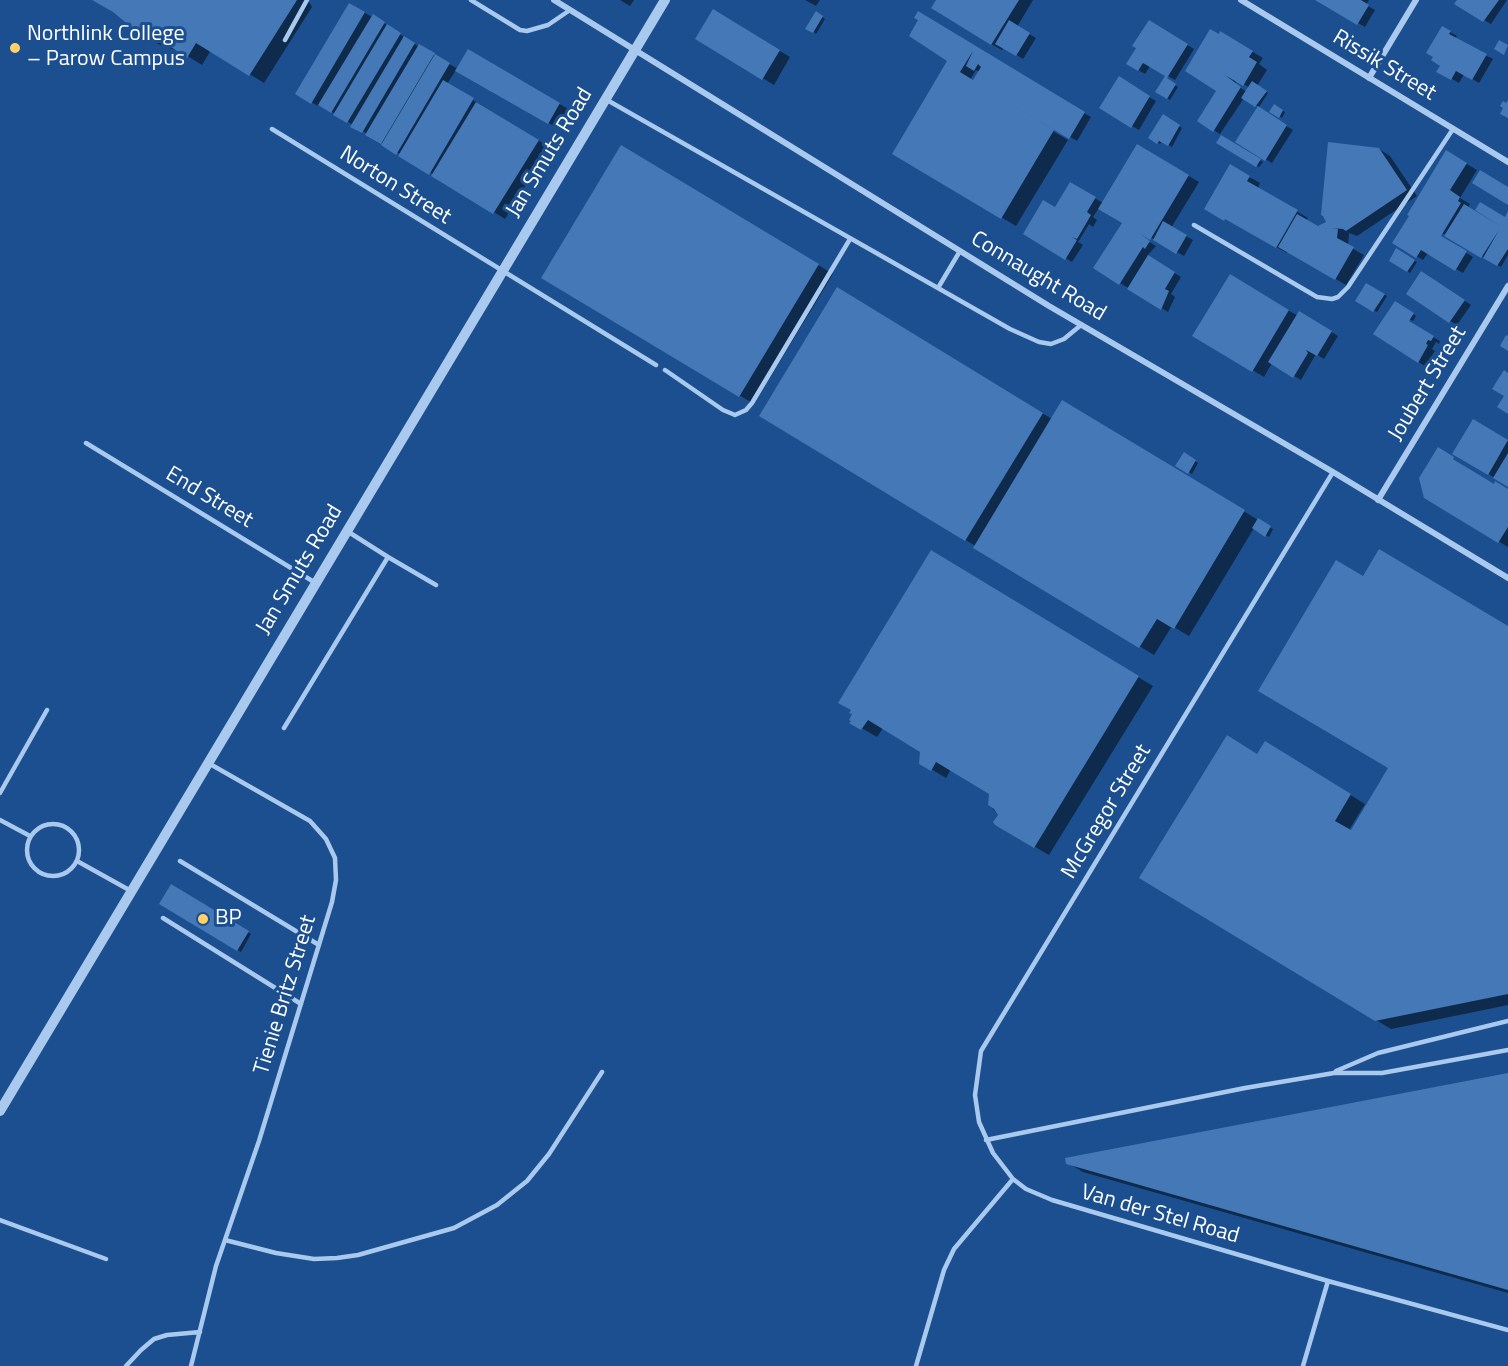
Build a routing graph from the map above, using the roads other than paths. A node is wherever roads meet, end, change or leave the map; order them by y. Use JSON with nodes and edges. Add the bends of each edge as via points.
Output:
{"nodes":[{"id":1,"x":307,"y":0,"type":"edge"},
{"id":2,"x":471,"y":0,"type":"edge"},
{"id":3,"x":554,"y":0,"type":"edge"},
{"id":4,"x":665,"y":0,"type":"edge"},
{"id":5,"x":1241,"y":0,"type":"edge"},
{"id":6,"x":1416,"y":0,"type":"edge"},
{"id":7,"x":570,"y":10,"type":"junction"},
{"id":8,"x":285,"y":40,"type":"dead end"},
{"id":9,"x":635,"y":50,"type":"junction"},
{"id":10,"x":1369,"y":78,"type":"junction"},
{"id":11,"x":605,"y":99,"type":"junction"},
{"id":12,"x":272,"y":129,"type":"dead end"},
{"id":13,"x":1453,"y":129,"type":"junction"},
{"id":14,"x":1508,"y":162,"type":"edge"},
{"id":15,"x":1194,"y":225,"type":"dead end"},
{"id":16,"x":850,"y":239,"type":"junction"},
{"id":17,"x":960,"y":251,"type":"junction"},
{"id":18,"x":502,"y":272,"type":"junction"},
{"id":19,"x":1508,"y":286,"type":"edge"},
{"id":20,"x":938,"y":288,"type":"junction"},
{"id":21,"x":1081,"y":325,"type":"junction"},
{"id":22,"x":656,"y":365,"type":"dead end"},
{"id":23,"x":665,"y":370,"type":"dead end"},
{"id":24,"x":86,"y":443,"type":"dead end"},
{"id":25,"x":1333,"y":472,"type":"junction"},
{"id":26,"x":1378,"y":500,"type":"junction"},
{"id":27,"x":346,"y":531,"type":"junction"},
{"id":28,"x":388,"y":557,"type":"junction"},
{"id":29,"x":1508,"y":578,"type":"edge"},
{"id":30,"x":315,"y":582,"type":"junction"},
{"id":31,"x":436,"y":585,"type":"dead end"},
{"id":32,"x":47,"y":710,"type":"dead end"},
{"id":33,"x":284,"y":728,"type":"dead end"},
{"id":34,"x":207,"y":763,"type":"junction"},
{"id":35,"x":0,"y":793,"type":"edge"},
{"id":36,"x":0,"y":820,"type":"edge"},
{"id":37,"x":30,"y":836,"type":"junction"},
{"id":38,"x":77,"y":861,"type":"junction"},
{"id":39,"x":180,"y":861,"type":"dead end"},
{"id":40,"x":131,"y":891,"type":"junction"},
{"id":41,"x":163,"y":918,"type":"dead end"},
{"id":42,"x":319,"y":945,"type":"junction"},
{"id":43,"x":301,"y":1004,"type":"junction"},
{"id":44,"x":1508,"y":1021,"type":"edge"},
{"id":45,"x":1508,"y":1050,"type":"edge"},
{"id":46,"x":602,"y":1072,"type":"dead end"},
{"id":47,"x":1334,"y":1072,"type":"junction"},
{"id":48,"x":0,"y":1111,"type":"edge"},
{"id":49,"x":986,"y":1140,"type":"junction"},
{"id":50,"x":1013,"y":1179,"type":"junction"},
{"id":51,"x":0,"y":1220,"type":"edge"},
{"id":52,"x":225,"y":1240,"type":"junction"},
{"id":53,"x":106,"y":1259,"type":"dead end"},
{"id":54,"x":1328,"y":1281,"type":"junction"},
{"id":55,"x":1508,"y":1330,"type":"edge"},
{"id":56,"x":200,"y":1332,"type":"junction"},
{"id":57,"x":126,"y":1366,"type":"edge"},
{"id":58,"x":191,"y":1366,"type":"edge"},
{"id":59,"x":916,"y":1366,"type":"edge"},
{"id":60,"x":1303,"y":1366,"type":"edge"}],
"edges":[{"from":1,"to":8,"type":"lane"},
{"from":2,"to":7,"type":"lane","via":[[527,31],[548,25]]},
{"from":3,"to":7,"type":"street","name":"Connaught Road"},
{"from":4,"to":9,"type":"street","name":"Jan Smuts Road"},
{"from":5,"to":10,"type":"street","name":"Rissik Street"},
{"from":6,"to":10,"type":"street"},
{"from":7,"to":9,"type":"street","name":"Connaught Road"},
{"from":9,"to":11,"type":"street","name":"Jan Smuts Road"},
{"from":9,"to":17,"type":"street","name":"Connaught Road"},
{"from":10,"to":13,"type":"street","name":"Rissik Street"},
{"from":11,"to":16,"type":"lane"},
{"from":11,"to":18,"type":"street","name":"Jan Smuts Road"},
{"from":12,"to":18,"type":"lane","name":"Norton Street"},
{"from":13,"to":14,"type":"street","name":"Rissik Street"},
{"from":13,"to":15,"type":"lane","via":[[1338,297],[1317,297]]},
{"from":16,"to":20,"type":"lane"},
{"from":16,"to":23,"type":"lane","via":[[746,410],[735,415],[723,410]]},
{"from":17,"to":20,"type":"lane"},
{"from":17,"to":21,"type":"street","name":"Connaught Road"},
{"from":18,"to":22,"type":"lane","name":"Norton Street"},
{"from":18,"to":27,"type":"street","name":"Jan Smuts Road"},
{"from":19,"to":26,"type":"street","name":"Joubert Street"},
{"from":20,"to":21,"type":"lane","via":[[1039,342],[1051,344],[1064,339]]},
{"from":21,"to":25,"type":"street","name":"Connaught Road"},
{"from":24,"to":30,"type":"lane","name":"End Street"},
{"from":25,"to":26,"type":"street","name":"Connaught Road"},
{"from":25,"to":49,"type":"lane","name":"McGregor Street","via":[[981,1052],[975,1095]]},
{"from":26,"to":29,"type":"street","name":"Connaught Road"},
{"from":27,"to":28,"type":"lane"},
{"from":27,"to":30,"type":"street","name":"Jan Smuts Road"},
{"from":28,"to":31,"type":"lane"},
{"from":28,"to":33,"type":"lane"},
{"from":30,"to":34,"type":"street","name":"Jan Smuts Road"},
{"from":32,"to":35,"type":"lane"},
{"from":34,"to":40,"type":"street","name":"Jan Smuts Road"},
{"from":34,"to":42,"type":"lane","name":"Tienie Britz Street","via":[[310,821],[326,839],[335,858],[336,880]]},
{"from":36,"to":37,"type":"lane"},
{"from":37,"to":38,"type":"lane","via":[[38,828],[60,824],[77,839]]},
{"from":37,"to":38,"type":"lane","via":[[26,848],[35,871],[59,877]]},
{"from":38,"to":40,"type":"lane"},
{"from":39,"to":42,"type":"lane"},
{"from":40,"to":48,"type":"street","name":"Jan Smuts Road"},
{"from":41,"to":43,"type":"lane"},
{"from":42,"to":43,"type":"lane","name":"Tienie Britz Street"},
{"from":43,"to":52,"type":"lane","name":"Tienie Britz Street"},
{"from":44,"to":47,"type":"lane","via":[[1378,1053]]},
{"from":45,"to":47,"type":"lane","via":[[1382,1073]]},
{"from":46,"to":52,"type":"lane","via":[[527,1181],[497,1205],[454,1228],[337,1258],[304,1258]]},
{"from":47,"to":49,"type":"lane"},
{"from":49,"to":50,"type":"lane","name":"McGregor Street"},
{"from":50,"to":54,"type":"lane","name":"Van der Stel Road","via":[[1052,1200]]},
{"from":50,"to":59,"type":"lane","via":[[954,1250],[944,1270]]},
{"from":51,"to":53,"type":"lane"},
{"from":52,"to":56,"type":"lane","name":"Tienie Britz Street"},
{"from":54,"to":55,"type":"lane","name":"Van der Stel Road"},
{"from":54,"to":60,"type":"lane"},
{"from":56,"to":57,"type":"lane","via":[[154,1339]]},
{"from":56,"to":58,"type":"lane","name":"Tienie Britz Street"}]}
